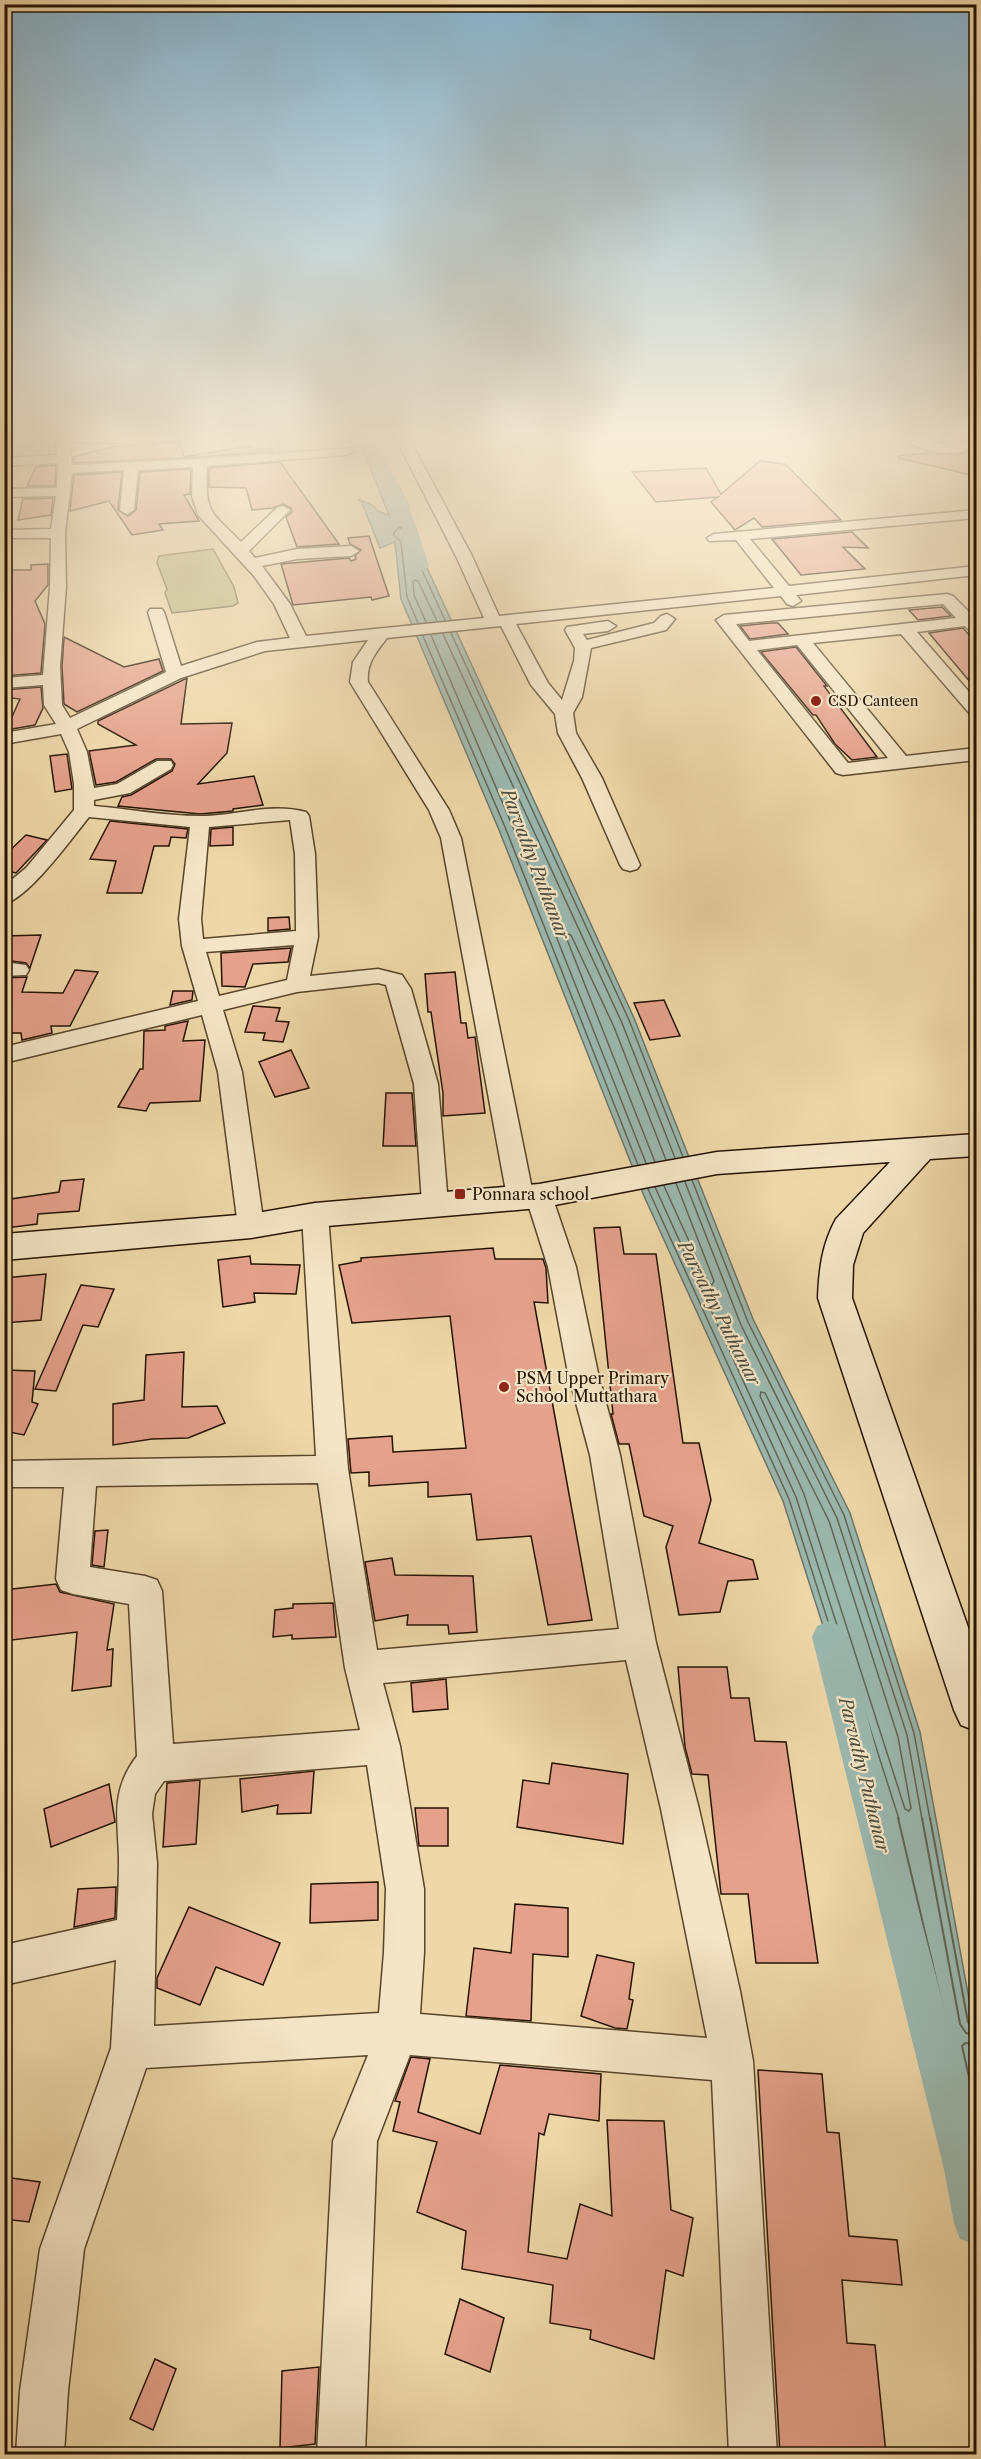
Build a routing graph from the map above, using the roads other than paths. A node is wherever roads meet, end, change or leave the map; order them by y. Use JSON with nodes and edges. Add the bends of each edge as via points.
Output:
{"nodes":[{"id":1,"x":242,"y":549,"type":"edge"},
{"id":2,"x":58,"y":550,"type":"edge"},
{"id":3,"x":461,"y":550,"type":"edge"},
{"id":4,"x":751,"y":550,"type":"edge"},
{"id":5,"x":351,"y":551,"type":"dead end"},
{"id":6,"x":253,"y":563,"type":"junction"},
{"id":7,"x":976,"y":571,"type":"edge"},
{"id":8,"x":783,"y":591,"type":"junction"},
{"id":9,"x":683,"y":601,"type":"junction"},
{"id":10,"x":802,"y":611,"type":"junction"},
{"id":11,"x":156,"y":612,"type":"dead end"},
{"id":12,"x":499,"y":621,"type":"junction"},
{"id":13,"x":973,"y":625,"type":"edge"},
{"id":14,"x":905,"y":628,"type":"junction"},
{"id":15,"x":392,"y":632,"type":"junction"},
{"id":16,"x":826,"y":637,"type":"junction"},
{"id":17,"x":801,"y":640,"type":"junction"},
{"id":18,"x":300,"y":641,"type":"junction"},
{"id":19,"x":745,"y":646,"type":"junction"},
{"id":20,"x":175,"y":674,"type":"junction"},
{"id":21,"x":52,"y":679,"type":"junction"},
{"id":22,"x":4,"y":683,"type":"edge"},
{"id":23,"x":976,"y":710,"type":"edge"},
{"id":24,"x":564,"y":713,"type":"junction"},
{"id":25,"x":67,"y":727,"type":"junction"},
{"id":26,"x":4,"y":739,"type":"edge"},
{"id":27,"x":976,"y":754,"type":"edge"},
{"id":28,"x":901,"y":762,"type":"junction"},
{"id":29,"x":164,"y":765,"type":"dead end"},
{"id":30,"x":84,"y":803,"type":"junction"},
{"id":31,"x":200,"y":822,"type":"junction"},
{"id":32,"x":630,"y":865,"type":"dead end"},
{"id":33,"x":4,"y":898,"type":"edge"},
{"id":34,"x":307,"y":937,"type":"junction"},
{"id":35,"x":193,"y":946,"type":"junction"},
{"id":36,"x":297,"y":985,"type":"junction"},
{"id":37,"x":210,"y":1006,"type":"junction"},
{"id":38,"x":4,"y":1055,"type":"edge"},
{"id":39,"x":976,"y":1144,"type":"edge"},
{"id":40,"x":921,"y":1149,"type":"junction"},
{"id":41,"x":530,"y":1196,"type":"junction"},
{"id":42,"x":435,"y":1204,"type":"junction"},
{"id":43,"x":315,"y":1215,"type":"junction"},
{"id":44,"x":250,"y":1226,"type":"junction"},
{"id":45,"x":4,"y":1247,"type":"edge"},
{"id":46,"x":332,"y":1469,"type":"junction"},
{"id":47,"x":81,"y":1473,"type":"junction"},
{"id":48,"x":4,"y":1474,"type":"edge"},
{"id":49,"x":639,"y":1643,"type":"junction"},
{"id":50,"x":362,"y":1668,"type":"junction"},
{"id":51,"x":976,"y":1710,"type":"edge"},
{"id":52,"x":381,"y":1746,"type":"junction"},
{"id":53,"x":156,"y":1763,"type":"junction"},
{"id":54,"x":136,"y":1936,"type":"junction"},
{"id":55,"x":4,"y":1965,"type":"edge"},
{"id":56,"x":398,"y":2033,"type":"junction"},
{"id":57,"x":132,"y":2048,"type":"junction"},
{"id":58,"x":732,"y":2061,"type":"junction"},
{"id":59,"x":40,"y":2454,"type":"edge"},
{"id":60,"x":341,"y":2454,"type":"edge"},
{"id":61,"x":753,"y":2454,"type":"edge"}],
"edges":[{"from":1,"to":6,"type":"street"},
{"from":2,"to":21,"type":"street"},
{"from":3,"to":12,"type":"street"},
{"from":4,"to":8,"type":"street"},
{"from":5,"to":6,"type":"street","via":[[297,554]]},
{"from":6,"to":18,"type":"street","via":[[288,612]]},
{"from":7,"to":8,"type":"street"},
{"from":8,"to":9,"type":"street"},
{"from":8,"to":10,"type":"street"},
{"from":9,"to":12,"type":"street"},
{"from":9,"to":24,"type":"street","via":[[683,611],[667,619],[573,630],[582,646],[582,661],[573,697]]},
{"from":10,"to":13,"type":"street","via":[[947,598]]},
{"from":10,"to":16,"type":"street"},
{"from":10,"to":19,"type":"street","via":[[724,620]]},
{"from":11,"to":20,"type":"street"},
{"from":12,"to":15,"type":"street"},
{"from":12,"to":24,"type":"street","via":[[540,685]]},
{"from":13,"to":14,"type":"street"},
{"from":14,"to":16,"type":"street"},
{"from":14,"to":23,"type":"street"},
{"from":15,"to":18,"type":"street"},
{"from":15,"to":41,"type":"street","via":[[361,664],[359,682],[440,810],[451,838],[485,1021]]},
{"from":16,"to":17,"type":"street"},
{"from":17,"to":19,"type":"street"},
{"from":17,"to":28,"type":"street"},
{"from":18,"to":20,"type":"street","via":[[263,646]]},
{"from":19,"to":28,"type":"street","via":[[843,769]]},
{"from":20,"to":25,"type":"street"},
{"from":21,"to":22,"type":"street"},
{"from":21,"to":25,"type":"street","via":[[53,705]]},
{"from":24,"to":32,"type":"street","via":[[567,733],[592,778]]},
{"from":25,"to":26,"type":"street"},
{"from":25,"to":30,"type":"street","via":[[78,752]]},
{"from":27,"to":28,"type":"street"},
{"from":29,"to":30,"type":"street","via":[[123,789]]},
{"from":30,"to":31,"type":"street"},
{"from":30,"to":33,"type":"street","via":[[33,872]]},
{"from":31,"to":34,"type":"street","via":[[265,814],[299,816],[306,855]]},
{"from":31,"to":35,"type":"street","via":[[190,919]]},
{"from":34,"to":35,"type":"street"},
{"from":34,"to":36,"type":"street"},
{"from":35,"to":37,"type":"street"},
{"from":36,"to":37,"type":"street"},
{"from":36,"to":42,"type":"street","via":[[378,976],[394,980],[400,989],[426,1084]]},
{"from":37,"to":38,"type":"street"},
{"from":37,"to":44,"type":"street","via":[[230,1072]]},
{"from":39,"to":40,"type":"main road"},
{"from":40,"to":41,"type":"main road","via":[[717,1163]]},
{"from":40,"to":51,"type":"main road","via":[[848,1228],[836,1265],[835,1298]]},
{"from":41,"to":42,"type":"main road"},
{"from":41,"to":49,"type":"street","via":[[562,1267],[605,1455]]},
{"from":42,"to":43,"type":"main road"},
{"from":43,"to":44,"type":"main road"},
{"from":43,"to":46,"type":"street"},
{"from":44,"to":45,"type":"main road"},
{"from":46,"to":47,"type":"street"},
{"from":46,"to":50,"type":"street"},
{"from":47,"to":48,"type":"street"},
{"from":47,"to":53,"type":"street","via":[[73,1579],[145,1592]]},
{"from":49,"to":50,"type":"street"},
{"from":49,"to":58,"type":"street","via":[[683,1821]]},
{"from":50,"to":52,"type":"street"},
{"from":52,"to":53,"type":"street"},
{"from":52,"to":56,"type":"street","via":[[405,1889]]},
{"from":53,"to":54,"type":"street","via":[[148,1769],[134,1806],[138,1859]]},
{"from":54,"to":55,"type":"street"},
{"from":54,"to":57,"type":"street"},
{"from":56,"to":57,"type":"street"},
{"from":56,"to":58,"type":"street"},
{"from":56,"to":60,"type":"street","via":[[355,2141]]},
{"from":57,"to":59,"type":"street","via":[[62,2249]]},
{"from":58,"to":61,"type":"street"}]}
